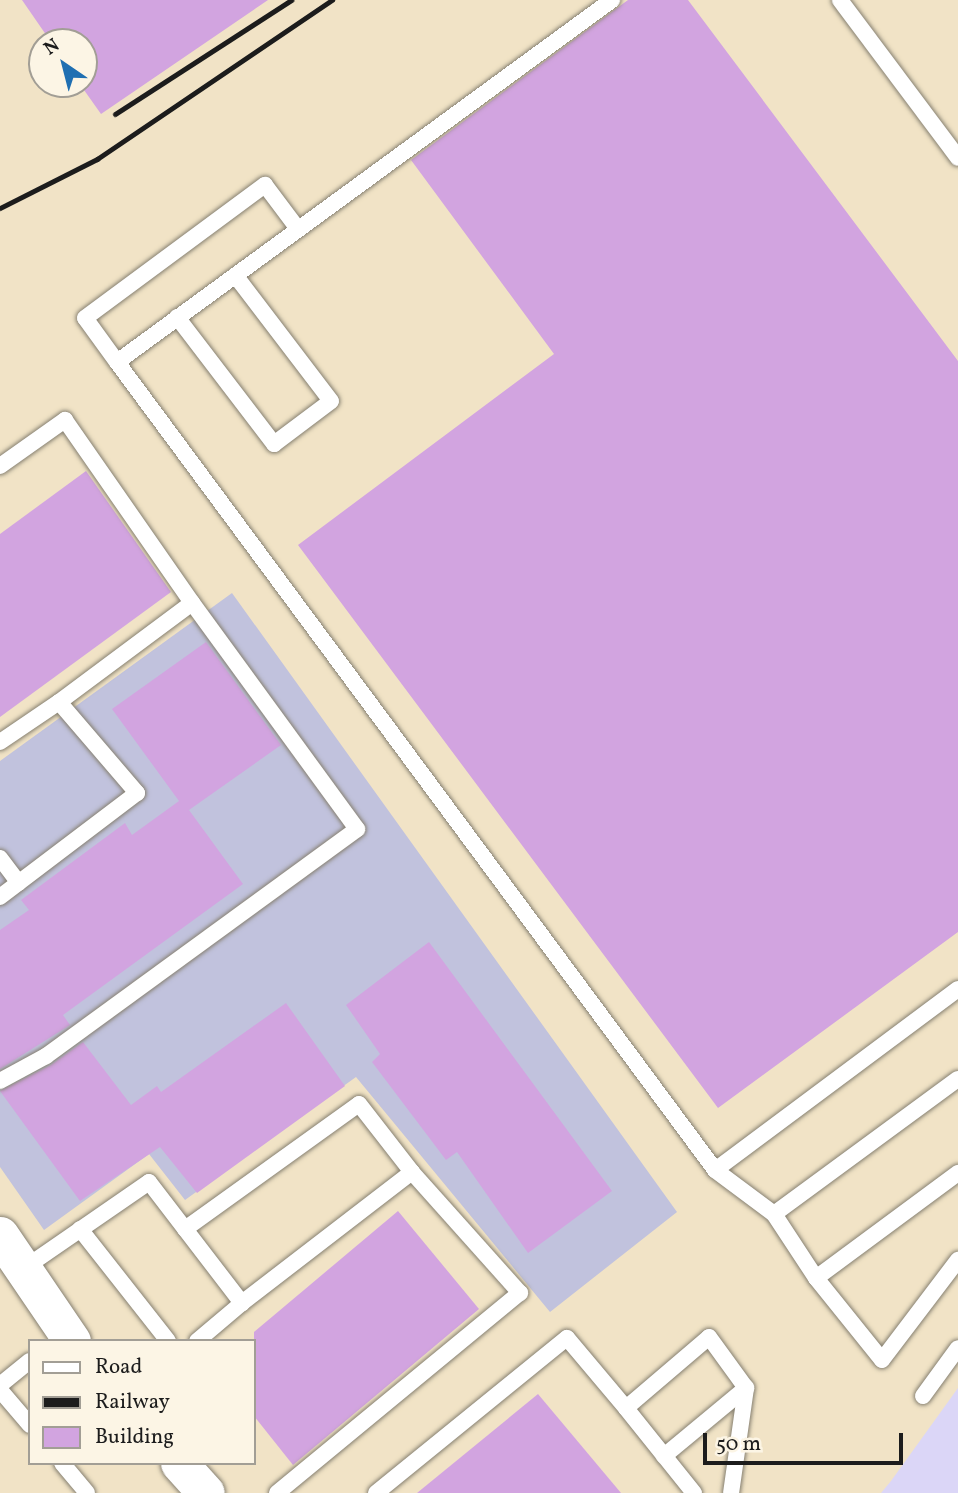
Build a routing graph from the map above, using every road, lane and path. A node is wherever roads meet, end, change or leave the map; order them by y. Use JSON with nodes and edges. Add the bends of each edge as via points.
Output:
{"nodes":[{"id":1,"x":612,"y":0,"type":"edge"},
{"id":2,"x":840,"y":0,"type":"edge"},
{"id":3,"x":958,"y":158,"type":"edge"},
{"id":4,"x":298,"y":229,"type":"junction"},
{"id":5,"x":235,"y":275,"type":"junction"},
{"id":6,"x":177,"y":317,"type":"junction"},
{"id":7,"x":117,"y":362,"type":"junction"},
{"id":8,"x":0,"y":466,"type":"edge"},
{"id":9,"x":192,"y":603,"type":"junction"},
{"id":10,"x":59,"y":702,"type":"junction"},
{"id":11,"x":0,"y":743,"type":"edge"},
{"id":12,"x":0,"y":858,"type":"edge"},
{"id":13,"x":19,"y":883,"type":"junction"},
{"id":14,"x":0,"y":897,"type":"edge"},
{"id":15,"x":958,"y":989,"type":"edge"},
{"id":16,"x":958,"y":1079,"type":"edge"},
{"id":17,"x":0,"y":1081,"type":"edge"},
{"id":18,"x":715,"y":1170,"type":"junction"},
{"id":19,"x":412,"y":1172,"type":"junction"},
{"id":20,"x":958,"y":1173,"type":"edge"},
{"id":21,"x":774,"y":1214,"type":"junction"},
{"id":22,"x":185,"y":1228,"type":"junction"},
{"id":23,"x":79,"y":1229,"type":"junction"},
{"id":24,"x":0,"y":1235,"type":"edge"},
{"id":25,"x":958,"y":1260,"type":"edge"},
{"id":26,"x":23,"y":1269,"type":"junction"},
{"id":27,"x":816,"y":1278,"type":"junction"},
{"id":28,"x":242,"y":1303,"type":"junction"},
{"id":29,"x":64,"y":1338,"type":"edge"},
{"id":30,"x":166,"y":1339,"type":"edge"},
{"id":31,"x":199,"y":1339,"type":"edge"},
{"id":32,"x":958,"y":1348,"type":"edge"},
{"id":33,"x":28,"y":1363,"type":"edge"},
{"id":34,"x":0,"y":1387,"type":"edge"},
{"id":35,"x":746,"y":1388,"type":"junction"},
{"id":36,"x":923,"y":1396,"type":"dead end"},
{"id":37,"x":626,"y":1408,"type":"junction"},
{"id":38,"x":28,"y":1422,"type":"edge"},
{"id":39,"x":664,"y":1456,"type":"junction"},
{"id":40,"x":64,"y":1465,"type":"edge"},
{"id":41,"x":181,"y":1465,"type":"edge"},
{"id":42,"x":87,"y":1493,"type":"edge"},
{"id":43,"x":206,"y":1493,"type":"edge"},
{"id":44,"x":277,"y":1493,"type":"edge"},
{"id":45,"x":376,"y":1493,"type":"edge"},
{"id":46,"x":694,"y":1493,"type":"edge"},
{"id":47,"x":732,"y":1493,"type":"edge"}],
"edges":[{"from":1,"to":4,"type":"lane"},
{"from":2,"to":3,"type":"lane"},
{"from":4,"to":5,"type":"lane"},
{"from":4,"to":7,"type":"lane","via":[[265,185],[85,318]]},
{"from":5,"to":6,"type":"lane"},
{"from":5,"to":6,"type":"lane","via":[[331,401],[274,444]]},
{"from":6,"to":7,"type":"lane"},
{"from":7,"to":18,"type":"lane"},
{"from":8,"to":9,"type":"lane","via":[[65,420]]},
{"from":9,"to":10,"type":"lane"},
{"from":9,"to":17,"type":"lane","via":[[357,829],[46,1056]]},
{"from":10,"to":11,"type":"lane"},
{"from":10,"to":13,"type":"lane","via":[[138,793]]},
{"from":12,"to":13,"type":"lane"},
{"from":13,"to":14,"type":"lane"},
{"from":15,"to":18,"type":"lane"},
{"from":16,"to":21,"type":"lane"},
{"from":18,"to":21,"type":"lane"},
{"from":19,"to":22,"type":"lane","via":[[359,1104]]},
{"from":19,"to":28,"type":"lane"},
{"from":19,"to":44,"type":"lane","via":[[520,1293]]},
{"from":20,"to":27,"type":"lane"},
{"from":21,"to":27,"type":"lane"},
{"from":22,"to":23,"type":"lane","via":[[149,1182]]},
{"from":22,"to":28,"type":"lane"},
{"from":23,"to":26,"type":"lane"},
{"from":23,"to":30,"type":"lane"},
{"from":24,"to":26,"type":"street"},
{"from":25,"to":27,"type":"lane","via":[[881,1360]]},
{"from":26,"to":29,"type":"street"},
{"from":28,"to":31,"type":"lane"},
{"from":32,"to":36,"type":"lane"},
{"from":33,"to":34,"type":"lane"},
{"from":34,"to":38,"type":"lane"},
{"from":35,"to":37,"type":"lane","via":[[709,1337]]},
{"from":35,"to":39,"type":"lane"},
{"from":35,"to":47,"type":"lane"},
{"from":37,"to":39,"type":"lane"},
{"from":37,"to":45,"type":"lane","via":[[567,1338]]},
{"from":39,"to":46,"type":"lane"},
{"from":40,"to":42,"type":"lane"},
{"from":41,"to":43,"type":"street"}]}
